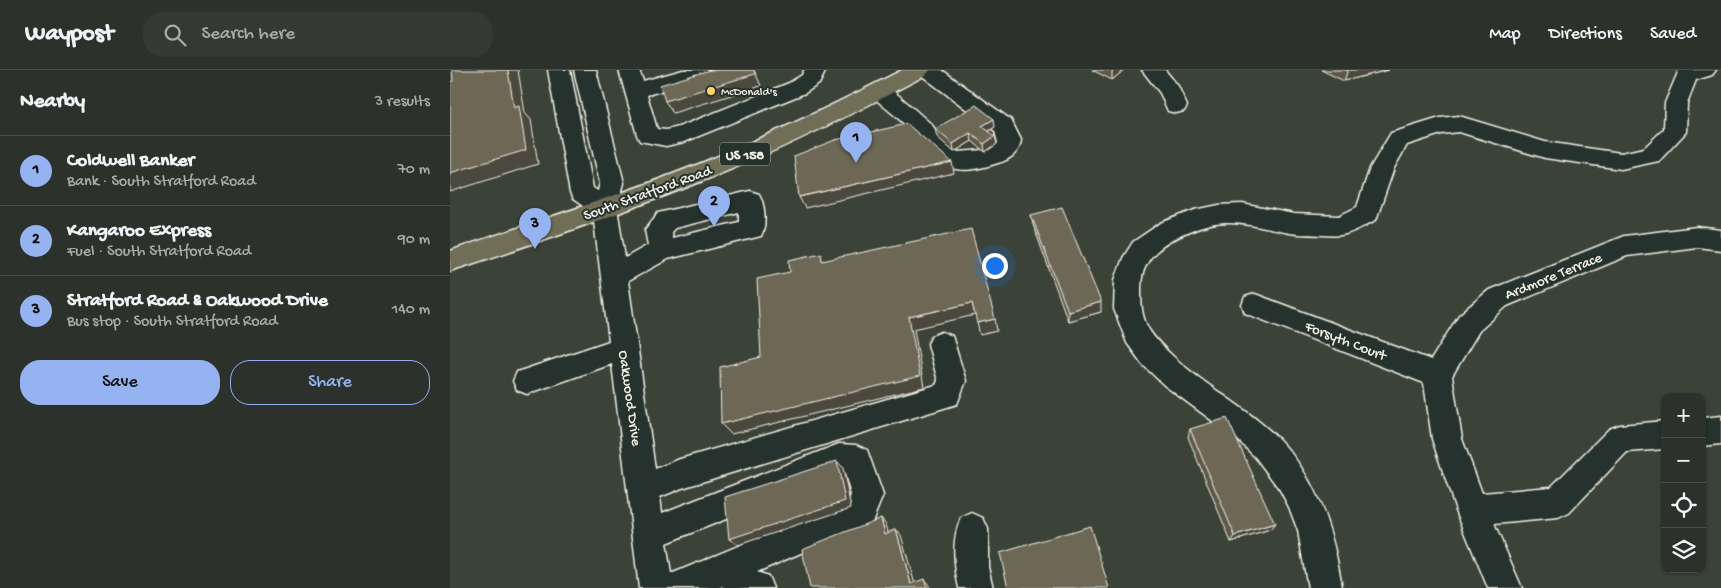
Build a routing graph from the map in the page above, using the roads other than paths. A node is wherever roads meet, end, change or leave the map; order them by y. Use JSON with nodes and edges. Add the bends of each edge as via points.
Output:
{"nodes":[{"id":1,"x":560,"y":70,"type":"edge"},
{"id":2,"x":585,"y":70,"type":"edge"},
{"id":3,"x":708,"y":70,"type":"edge"},
{"id":4,"x":815,"y":70,"type":"edge"},
{"id":5,"x":919,"y":70,"type":"edge"},
{"id":6,"x":928,"y":70,"type":"edge"},
{"id":7,"x":943,"y":70,"type":"edge"},
{"id":8,"x":1153,"y":70,"type":"edge"},
{"id":9,"x":1706,"y":70,"type":"edge"},
{"id":10,"x":632,"y":81,"type":"edge"},
{"id":11,"x":977,"y":86,"type":"dead end"},
{"id":12,"x":880,"y":91,"type":"junction"},
{"id":13,"x":1176,"y":106,"type":"dead end"},
{"id":14,"x":605,"y":208,"type":"junction"},
{"id":15,"x":743,"y":231,"type":"dead end"},
{"id":16,"x":1721,"y":240,"type":"edge"},
{"id":17,"x":450,"y":261,"type":"edge"},
{"id":18,"x":614,"y":276,"type":"junction"},
{"id":19,"x":1255,"y":305,"type":"dead end"},
{"id":20,"x":942,"y":344,"type":"dead end"},
{"id":21,"x":624,"y":348,"type":"junction"},
{"id":22,"x":1437,"y":375,"type":"junction"},
{"id":23,"x":527,"y":381,"type":"dead end"},
{"id":24,"x":1721,"y":430,"type":"edge"},
{"id":25,"x":1706,"y":432,"type":"edge"},
{"id":26,"x":1661,"y":435,"type":"edge"},
{"id":27,"x":643,"y":489,"type":"junction"},
{"id":28,"x":1472,"y":510,"type":"junction"},
{"id":29,"x":972,"y":529,"type":"dead end"},
{"id":30,"x":649,"y":534,"type":"junction"},
{"id":31,"x":656,"y":588,"type":"edge"},
{"id":32,"x":679,"y":588,"type":"edge"},
{"id":33,"x":740,"y":588,"type":"edge"},
{"id":34,"x":756,"y":588,"type":"edge"},
{"id":35,"x":976,"y":588,"type":"edge"},
{"id":36,"x":1326,"y":588,"type":"edge"},
{"id":37,"x":1505,"y":588,"type":"edge"}],
"edges":[{"from":1,"to":14,"type":"street","via":[[582,193]]},
{"from":2,"to":14,"type":"street","name":"Oakwood Drive","via":[[612,183]]},
{"from":3,"to":10,"type":"street"},
{"from":4,"to":10,"type":"street","via":[[811,79],[797,88],[684,134],[666,138],[648,135]]},
{"from":5,"to":12,"type":"main road","name":"South Stratford Road","number":"US 158"},
{"from":6,"to":12,"type":"street","via":[[1003,126],[1009,137],[1005,152],[979,160],[952,160]]},
{"from":7,"to":11,"type":"street","via":[[962,84]]},
{"from":8,"to":13,"type":"street","via":[[1170,91]]},
{"from":9,"to":36,"type":"street","via":[[1687,75],[1676,103],[1676,132],[1651,155],[1621,161],[1584,158],[1545,150],[1459,124],[1440,126],[1399,140],[1382,168],[1367,212],[1342,225],[1295,224],[1242,213],[1209,216],[1179,225],[1139,252],[1125,297],[1130,320],[1139,339],[1176,378],[1237,420],[1267,447],[1291,478],[1310,516],[1323,561]]},
{"from":12,"to":14,"type":"main road","name":"South Stratford Road","number":"US 158","via":[[752,152]]},
{"from":14,"to":17,"type":"main road","name":"South Stratford Road","number":"US 158"},
{"from":14,"to":18,"type":"street","name":"Oakwood Drive"},
{"from":15,"to":18,"type":"street","via":[[735,225],[683,237],[667,249]]},
{"from":16,"to":22,"type":"street","name":"Ardmore Terrace","via":[[1697,237],[1624,246],[1498,298],[1469,323]]},
{"from":18,"to":21,"type":"street","name":"Oakwood Drive"},
{"from":19,"to":22,"type":"street","name":"Forsyth Court"},
{"from":20,"to":27,"type":"street","via":[[952,381],[947,395],[680,474]]},
{"from":21,"to":23,"type":"street"},
{"from":21,"to":27,"type":"street","name":"Oakwood Drive"},
{"from":22,"to":28,"type":"street","via":[[1447,438]]},
{"from":24,"to":25,"type":"street"},
{"from":26,"to":28,"type":"street","via":[[1620,438],[1558,502]]},
{"from":27,"to":30,"type":"street","name":"Oakwood Drive"},
{"from":28,"to":37,"type":"street"},
{"from":29,"to":35,"type":"street","via":[[971,567]]},
{"from":30,"to":31,"type":"street","name":"Oakwood Drive"},
{"from":30,"to":32,"type":"street","via":[[839,459],[856,460],[868,495],[861,511]]},
{"from":33,"to":34,"type":"street","via":[[748,585]]}]}
